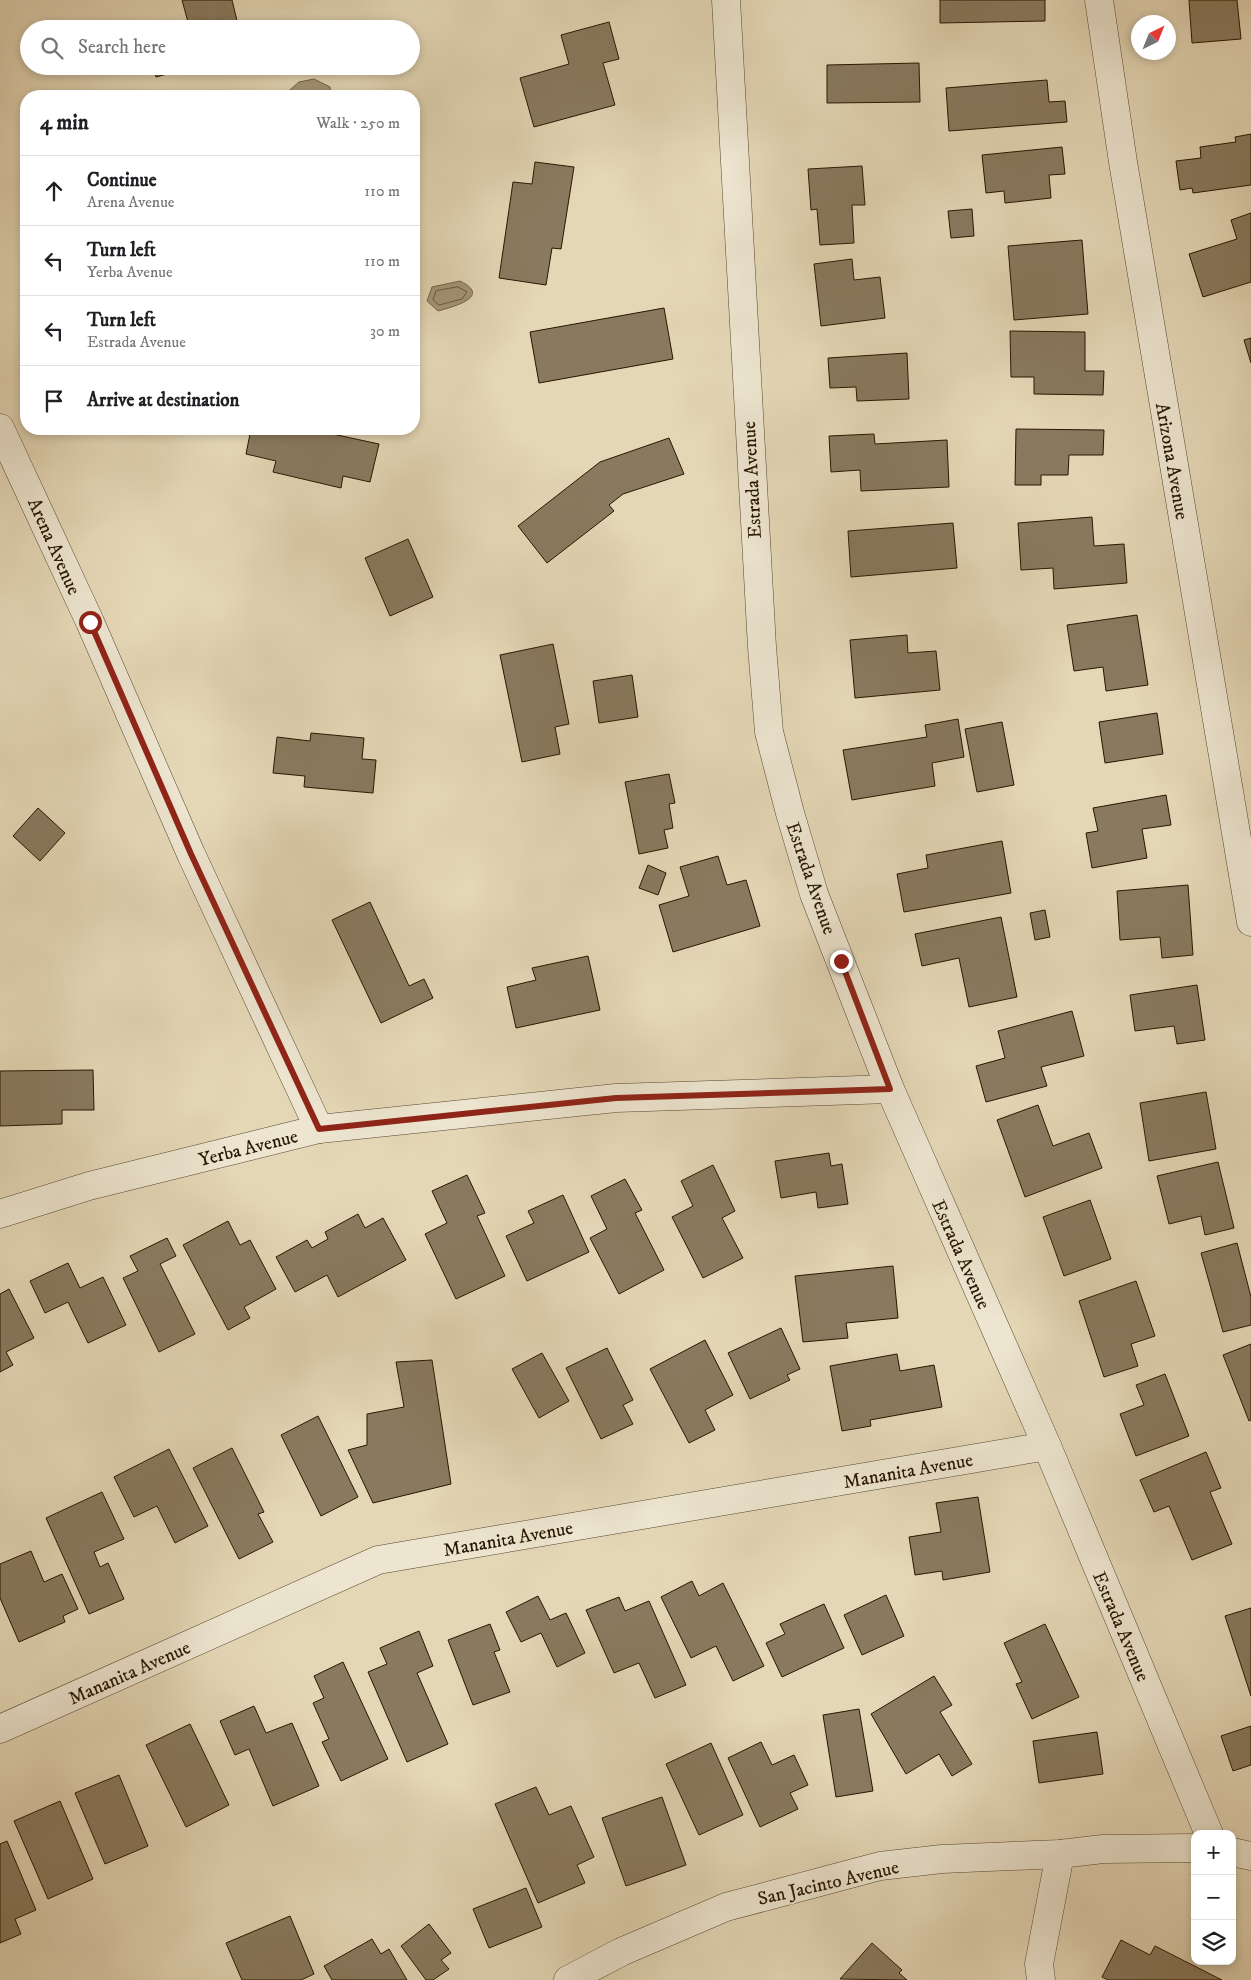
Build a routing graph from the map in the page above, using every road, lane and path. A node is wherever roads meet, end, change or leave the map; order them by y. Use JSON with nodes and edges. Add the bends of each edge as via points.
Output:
{"nodes":[{"id":1,"x":726,"y":0,"type":"edge"},
{"id":2,"x":1099,"y":0,"type":"edge"},
{"id":3,"x":0,"y":428,"type":"edge"},
{"id":4,"x":1251,"y":922,"type":"edge"},
{"id":5,"x":890,"y":1089,"type":"junction"},
{"id":6,"x":319,"y":1129,"type":"junction"},
{"id":7,"x":0,"y":1214,"type":"edge"},
{"id":8,"x":1047,"y":1446,"type":"junction"},
{"id":9,"x":0,"y":1729,"type":"edge"},
{"id":10,"x":1207,"y":1830,"type":"edge"},
{"id":11,"x":1191,"y":1848,"type":"edge"},
{"id":12,"x":1236,"y":1853,"type":"edge"},
{"id":13,"x":1060,"y":1854,"type":"junction"},
{"id":14,"x":1251,"y":1856,"type":"edge"},
{"id":15,"x":568,"y":1980,"type":"edge"},
{"id":16,"x":1041,"y":1980,"type":"edge"}],
"edges":[{"from":1,"to":5,"type":"street","name":"Estrada Avenue","via":[[756,568],[769,732],[814,894]]},
{"from":2,"to":4,"type":"street","name":"Arizona Avenue","via":[[1122,162]]},
{"from":3,"to":6,"type":"street","name":"Arena Avenue","via":[[90,622],[191,854]]},
{"from":5,"to":6,"type":"street","name":"Yerba Avenue","via":[[616,1098]]},
{"from":5,"to":8,"type":"street","name":"Estrada Avenue"},
{"from":6,"to":7,"type":"street","name":"Yerba Avenue","via":[[89,1186]]},
{"from":8,"to":9,"type":"street","name":"Mananita Avenue","via":[[378,1560]]},
{"from":8,"to":10,"type":"street","name":"Estrada Avenue"},
{"from":11,"to":13,"type":"street","name":"San Jacinto Avenue","via":[[1104,1849]]},
{"from":12,"to":14,"type":"street"},
{"from":13,"to":15,"type":"street","name":"San Jacinto Avenue","via":[[942,1859],[880,1866],[726,1906],[620,1952]]},
{"from":13,"to":16,"type":"street","via":[[1039,1964]]}]}
